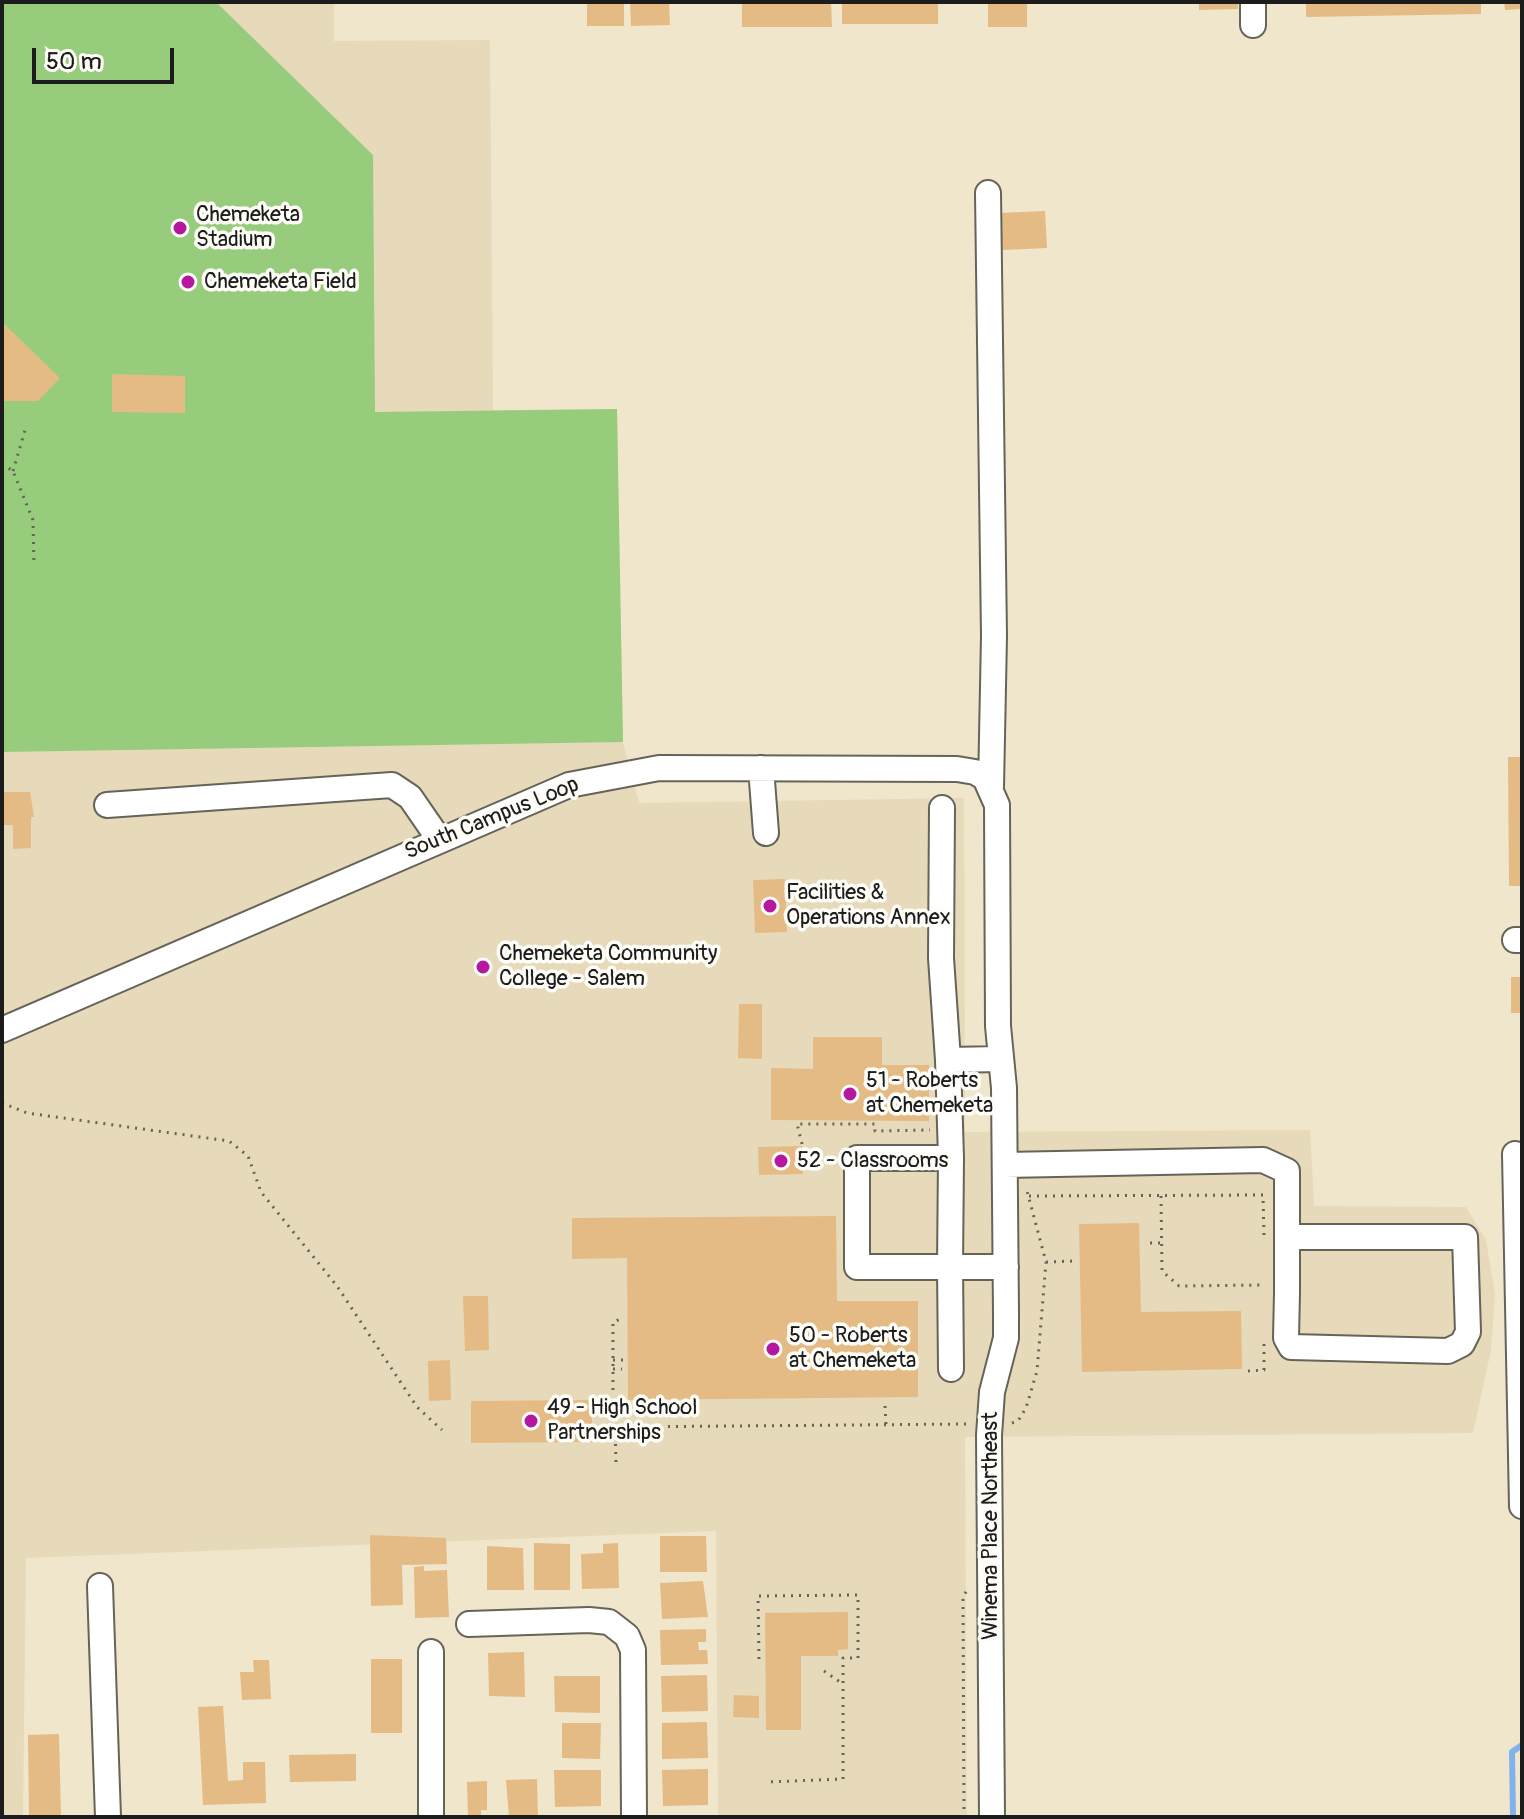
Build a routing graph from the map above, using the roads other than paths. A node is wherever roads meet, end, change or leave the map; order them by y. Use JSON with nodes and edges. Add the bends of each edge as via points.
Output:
{"nodes":[{"id":1,"x":988,"y":193,"type":"dead end"},
{"id":2,"x":761,"y":768,"type":"junction"},
{"id":3,"x":994,"y":796,"type":"junction"},
{"id":4,"x":107,"y":805,"type":"dead end"},
{"id":5,"x":942,"y":808,"type":"dead end"},
{"id":6,"x":766,"y":833,"type":"dead end"},
{"id":7,"x":439,"y":839,"type":"junction"},
{"id":8,"x":2,"y":1030,"type":"edge"},
{"id":9,"x":1000,"y":1059,"type":"junction"},
{"id":10,"x":948,"y":1060,"type":"junction"},
{"id":11,"x":1515,"y":1154,"type":"dead end"},
{"id":12,"x":951,"y":1158,"type":"junction"},
{"id":13,"x":1005,"y":1165,"type":"junction"},
{"id":14,"x":1275,"y":1239,"type":"junction"},
{"id":15,"x":950,"y":1267,"type":"junction"},
{"id":16,"x":1006,"y":1267,"type":"junction"},
{"id":17,"x":951,"y":1369,"type":"dead end"},
{"id":18,"x":1522,"y":1471,"type":"edge"},
{"id":19,"x":1522,"y":1506,"type":"edge"},
{"id":20,"x":100,"y":1586,"type":"dead end"},
{"id":21,"x":469,"y":1624,"type":"dead end"},
{"id":22,"x":431,"y":1652,"type":"dead end"},
{"id":23,"x":108,"y":1817,"type":"edge"},
{"id":24,"x":431,"y":1817,"type":"edge"},
{"id":25,"x":634,"y":1817,"type":"edge"},
{"id":26,"x":992,"y":1817,"type":"edge"}],
"edges":[{"from":1,"to":3,"type":"street","name":"Winema Place Northeast"},
{"from":2,"to":3,"type":"street","name":"South Campus Loop","via":[[957,769],[975,772]]},
{"from":2,"to":6,"type":"street"},
{"from":2,"to":7,"type":"street","name":"South Campus Loop","via":[[636,770],[569,785]]},
{"from":3,"to":9,"type":"street","name":"Winema Place Northeast"},
{"from":4,"to":7,"type":"street","via":[[392,785],[410,797]]},
{"from":5,"to":10,"type":"street","via":[[941,958]]},
{"from":7,"to":8,"type":"street","name":"South Campus Loop"},
{"from":9,"to":10,"type":"street"},
{"from":9,"to":13,"type":"street","name":"Winema Place Northeast"},
{"from":10,"to":12,"type":"street"},
{"from":11,"to":18,"type":"street"},
{"from":12,"to":15,"type":"street"},
{"from":12,"to":15,"type":"street","via":[[857,1158],[857,1267]]},
{"from":13,"to":14,"type":"street","via":[[1263,1160],[1287,1171]]},
{"from":13,"to":16,"type":"street","name":"Winema Place Northeast"},
{"from":14,"to":14,"type":"street","via":[[1291,1347],[1448,1351],[1462,1344],[1468,1332],[1465,1237]]},
{"from":15,"to":16,"type":"street"},
{"from":15,"to":17,"type":"street"},
{"from":16,"to":26,"type":"street","name":"Winema Place Northeast","via":[[1006,1338],[992,1392],[975,1423]]},
{"from":18,"to":19,"type":"street"},
{"from":20,"to":23,"type":"street"},
{"from":21,"to":25,"type":"street","via":[[589,1620],[609,1622],[627,1636],[633,1650]]},
{"from":22,"to":24,"type":"street"}]}
